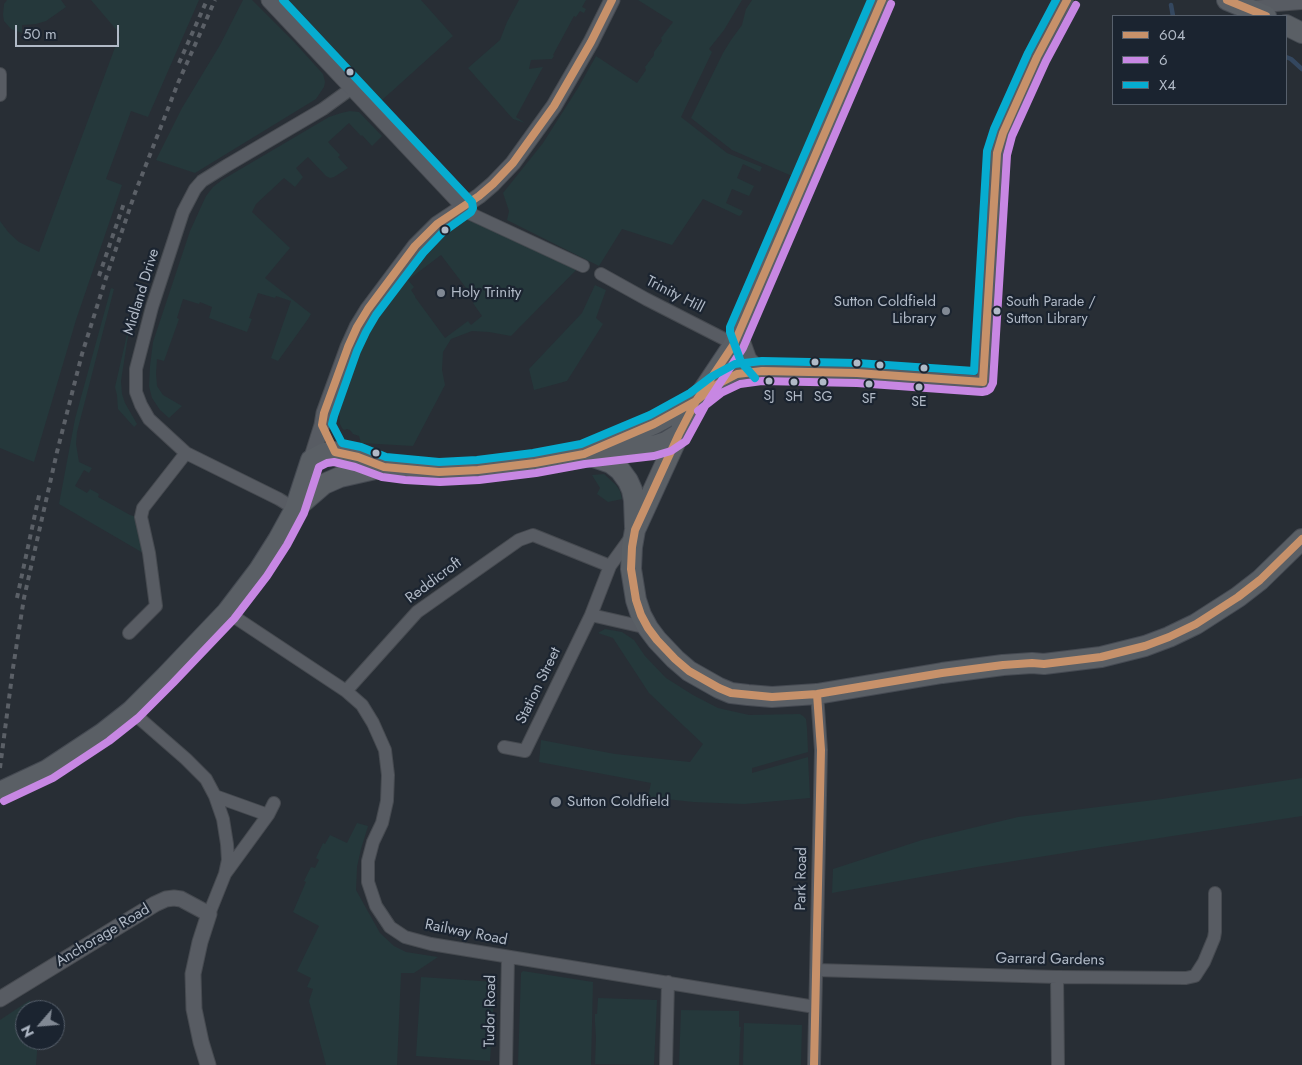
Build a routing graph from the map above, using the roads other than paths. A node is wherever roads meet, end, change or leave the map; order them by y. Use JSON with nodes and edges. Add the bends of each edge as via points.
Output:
{"nodes":[{"id":1,"x":268,"y":0,"type":"edge"},
{"id":2,"x":612,"y":0,"type":"edge"},
{"id":3,"x":882,"y":0,"type":"edge"},
{"id":4,"x":1067,"y":0,"type":"edge"},
{"id":5,"x":1302,"y":3,"type":"edge"},
{"id":6,"x":1235,"y":4,"type":"edge"},
{"id":7,"x":1263,"y":15,"type":"edge"},
{"id":8,"x":1287,"y":26,"type":"edge"},
{"id":9,"x":1302,"y":33,"type":"edge"},
{"id":10,"x":0,"y":74,"type":"edge"},
{"id":11,"x":352,"y":88,"type":"junction"},
{"id":12,"x":0,"y":95,"type":"edge"},
{"id":13,"x":463,"y":206,"type":"junction"},
{"id":14,"x":583,"y":266,"type":"dead end"},
{"id":15,"x":601,"y":274,"type":"dead end"},
{"id":16,"x":737,"y":337,"type":"junction"},
{"id":17,"x":762,"y":371,"type":"junction"},
{"id":18,"x":696,"y":400,"type":"junction"},
{"id":19,"x":322,"y":425,"type":"junction"},
{"id":20,"x":679,"y":434,"type":"junction"},
{"id":21,"x":335,"y":452,"type":"junction"},
{"id":22,"x":186,"y":453,"type":"junction"},
{"id":23,"x":584,"y":454,"type":"junction"},
{"id":24,"x":309,"y":463,"type":"junction"},
{"id":25,"x":384,"y":467,"type":"junction"},
{"id":26,"x":332,"y":481,"type":"junction"},
{"id":27,"x":295,"y":509,"type":"junction"},
{"id":28,"x":635,"y":530,"type":"junction"},
{"id":29,"x":1302,"y":539,"type":"edge"},
{"id":30,"x":610,"y":566,"type":"junction"},
{"id":31,"x":227,"y":612,"type":"junction"},
{"id":32,"x":591,"y":615,"type":"junction"},
{"id":33,"x":648,"y":628,"type":"junction"},
{"id":34,"x":129,"y":634,"type":"dead end"},
{"id":35,"x":346,"y":691,"type":"junction"},
{"id":36,"x":817,"y":694,"type":"junction"},
{"id":37,"x":131,"y":711,"type":"junction"},
{"id":38,"x":504,"y":747,"type":"dead end"},
{"id":39,"x":4,"y":791,"type":"edge"},
{"id":40,"x":215,"y":796,"type":"junction"},
{"id":41,"x":274,"y":803,"type":"dead end"},
{"id":42,"x":268,"y":815,"type":"junction"},
{"id":43,"x":225,"y":874,"type":"junction"},
{"id":44,"x":1215,"y":892,"type":"dead end"},
{"id":45,"x":209,"y":914,"type":"junction"},
{"id":46,"x":508,"y":957,"type":"junction"},
{"id":47,"x":816,"y":970,"type":"junction"},
{"id":48,"x":1056,"y":976,"type":"junction"},
{"id":49,"x":668,"y":982,"type":"junction"},
{"id":50,"x":0,"y":999,"type":"edge"},
{"id":51,"x":815,"y":1006,"type":"junction"},
{"id":52,"x":208,"y":1065,"type":"edge"},
{"id":53,"x":506,"y":1065,"type":"edge"},
{"id":54,"x":666,"y":1065,"type":"edge"},
{"id":55,"x":814,"y":1065,"type":"edge"},
{"id":56,"x":1058,"y":1065,"type":"edge"}],
"edges":[{"from":1,"to":11,"type":"street"},
{"from":2,"to":13,"type":"street","via":[[554,106],[513,163],[479,196]]},
{"from":3,"to":16,"type":"main road"},
{"from":4,"to":17,"type":"street","via":[[1037,57],[997,153],[983,382],[857,373]]},
{"from":5,"to":6,"type":"street"},
{"from":6,"to":7,"type":"main road"},
{"from":8,"to":9,"type":"main road"},
{"from":10,"to":12,"type":"street"},
{"from":11,"to":13,"type":"street"},
{"from":11,"to":22,"type":"street","name":"Midland Drive","via":[[202,181],[183,212],[149,317],[136,369],[136,392],[149,419]]},
{"from":13,"to":14,"type":"street","via":[[471,214]]},
{"from":13,"to":19,"type":"street","via":[[437,224],[415,246],[368,309],[348,347]]},
{"from":15,"to":16,"type":"street","name":"Trinity Hill","via":[[646,299]]},
{"from":16,"to":17,"type":"street"},
{"from":16,"to":18,"type":"main road"},
{"from":17,"to":18,"type":"street","via":[[737,374]]},
{"from":18,"to":20,"type":"main road"},
{"from":18,"to":23,"type":"main road","via":[[654,424]]},
{"from":19,"to":21,"type":"street"},
{"from":19,"to":24,"type":"street"},
{"from":20,"to":23,"type":"main road","via":[[653,446]]},
{"from":20,"to":28,"type":"main road"},
{"from":21,"to":24,"type":"main road","via":[[324,453]]},
{"from":21,"to":25,"type":"main road"},
{"from":21,"to":26,"type":"street","via":[[341,470]]},
{"from":22,"to":27,"type":"street","name":"Midland Drive"},
{"from":22,"to":34,"type":"street","via":[[143,508],[141,517],[156,606]]},
{"from":23,"to":25,"type":"main road","via":[[478,470],[439,472]]},
{"from":23,"to":28,"type":"main road","via":[[611,463],[628,481],[634,500]]},
{"from":24,"to":26,"type":"street","via":[[315,478]]},
{"from":24,"to":27,"type":"main road"},
{"from":25,"to":26,"type":"main road"},
{"from":26,"to":27,"type":"main road"},
{"from":27,"to":31,"type":"main road","via":[[278,540]]},
{"from":28,"to":30,"type":"street","name":"Station Street"},
{"from":28,"to":33,"type":"main road","via":[[631,569],[636,600]]},
{"from":29,"to":36,"type":"main road","via":[[1238,597],[1196,624],[1145,646],[1101,657],[942,673]]},
{"from":30,"to":32,"type":"street","name":"Station Street"},
{"from":30,"to":35,"type":"street","name":"Reddicroft","via":[[533,535],[518,540],[417,612]]},
{"from":31,"to":35,"type":"street","name":"Railway Road"},
{"from":31,"to":37,"type":"main road"},
{"from":32,"to":33,"type":"street"},
{"from":32,"to":38,"type":"street","name":"Station Street","via":[[525,751]]},
{"from":33,"to":36,"type":"main road","via":[[664,649],[689,671],[731,693],[772,697]]},
{"from":35,"to":46,"type":"street","name":"Railway Road","via":[[362,705],[385,750],[387,801],[368,861],[368,882],[376,906],[390,926],[405,937]]},
{"from":36,"to":47,"type":"street","name":"Park Road","via":[[821,750]]},
{"from":37,"to":39,"type":"main road","via":[[47,770]]},
{"from":37,"to":40,"type":"street","via":[[206,779]]},
{"from":40,"to":42,"type":"street"},
{"from":40,"to":43,"type":"street","via":[[227,844]]},
{"from":41,"to":42,"type":"street"},
{"from":42,"to":43,"type":"street"},
{"from":43,"to":45,"type":"street"},
{"from":44,"to":48,"type":"street","name":"Garrard Gardens","via":[[1216,932],[1195,976]]},
{"from":45,"to":50,"type":"street","name":"Anchorage Road","via":[[181,899],[155,904]]},
{"from":45,"to":52,"type":"street","via":[[193,974],[194,1009]]},
{"from":46,"to":49,"type":"street","name":"Railway Road"},
{"from":46,"to":53,"type":"street","name":"Tudor Road"},
{"from":47,"to":48,"type":"street","name":"Garrard Gardens"},
{"from":47,"to":51,"type":"street","name":"Park Road"},
{"from":48,"to":56,"type":"street"},
{"from":49,"to":51,"type":"street","name":"Railway Road"},
{"from":49,"to":54,"type":"street"},
{"from":51,"to":55,"type":"street","name":"Park Road"}]}
